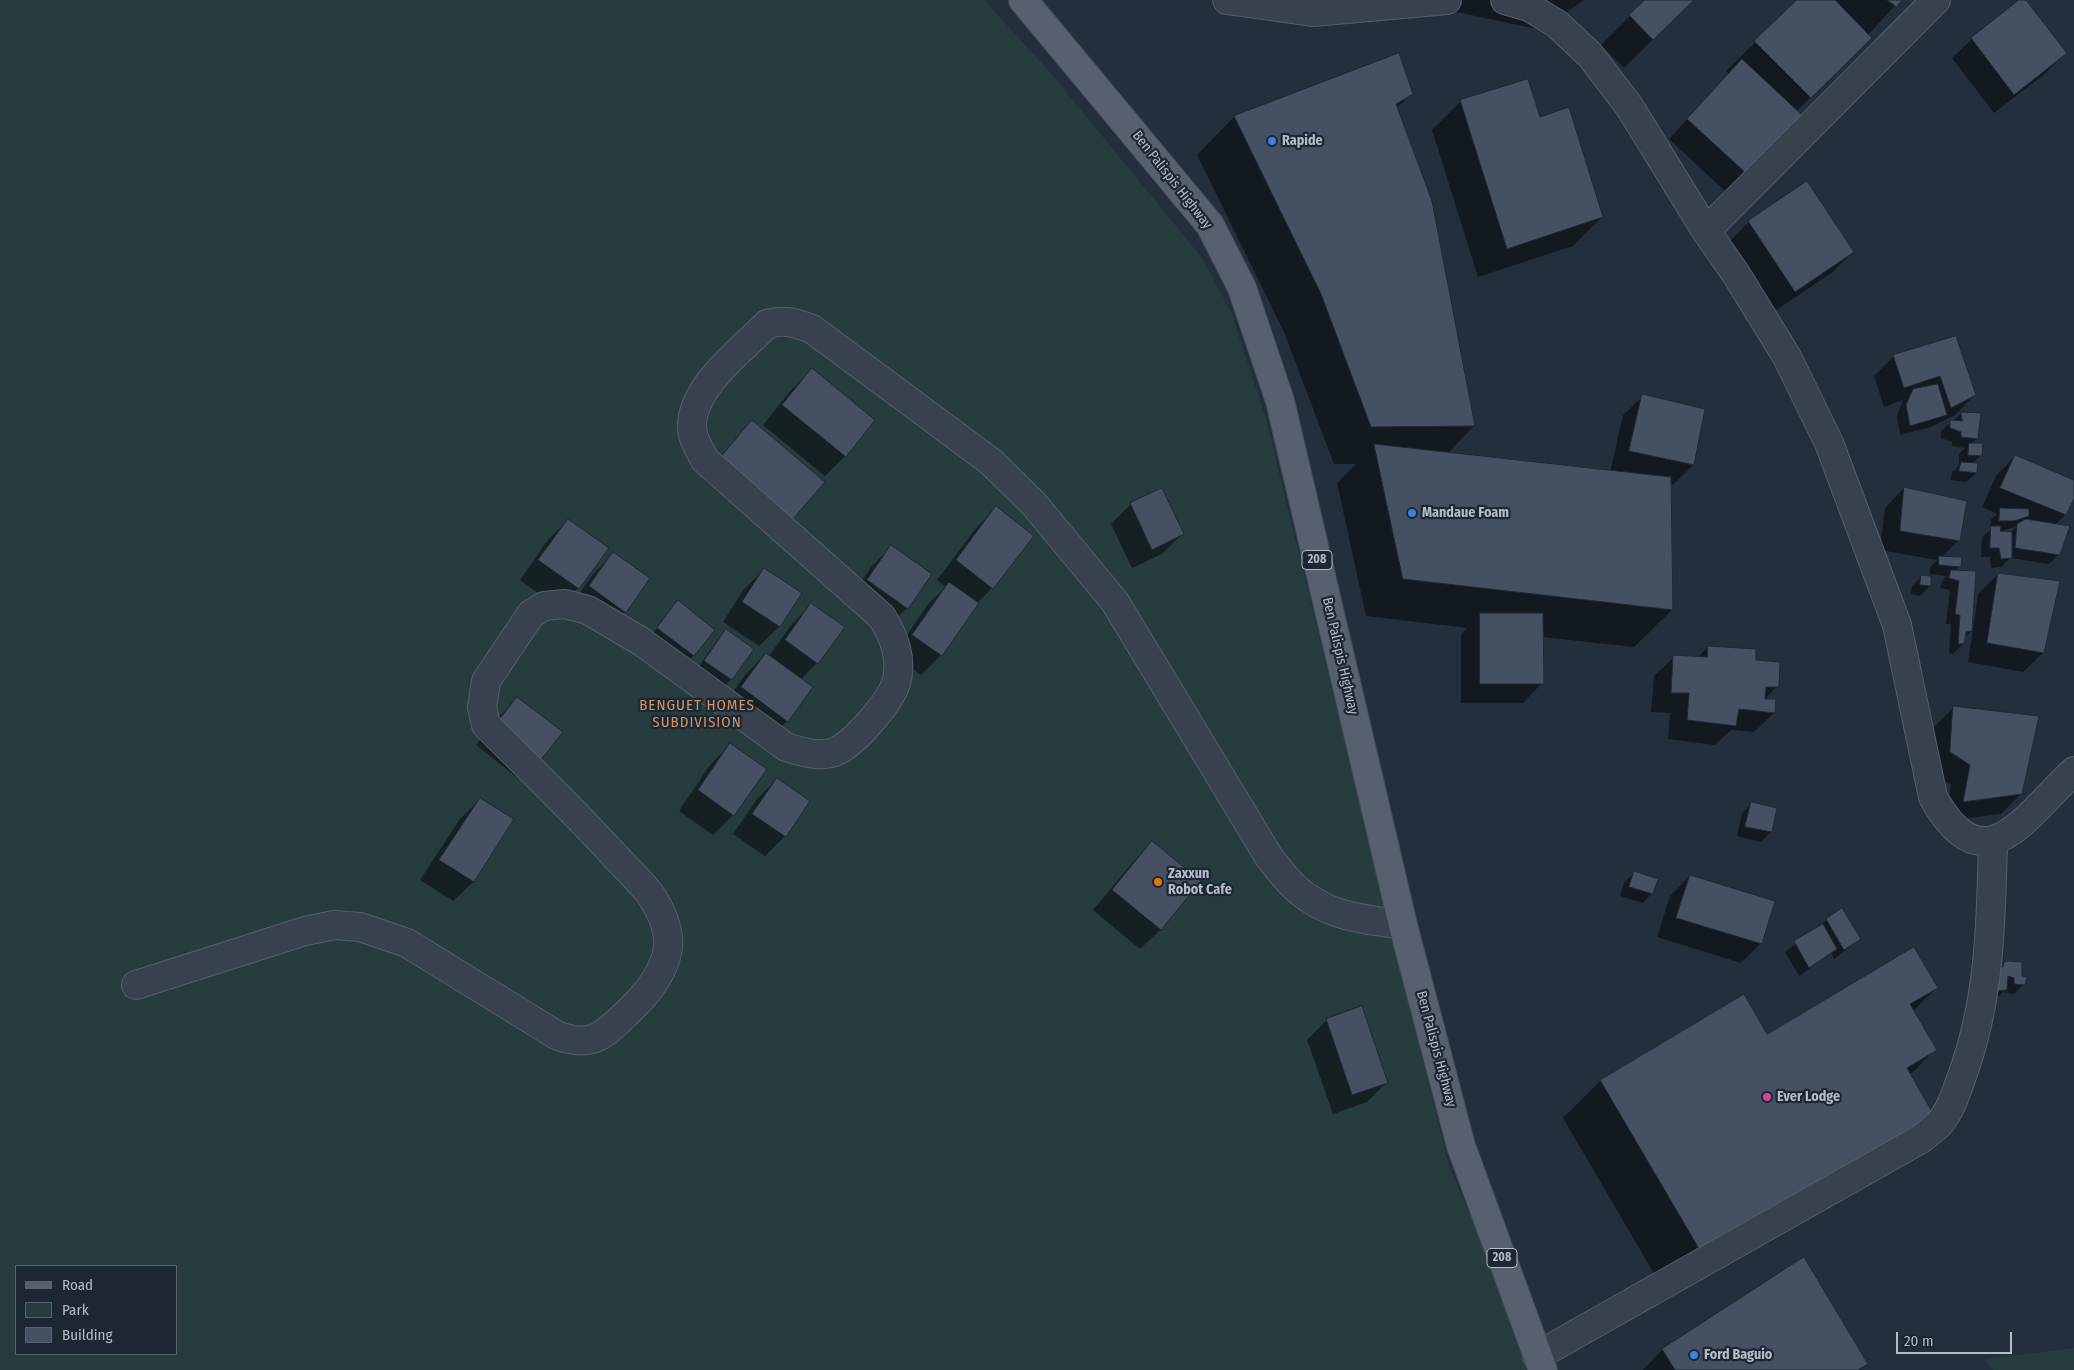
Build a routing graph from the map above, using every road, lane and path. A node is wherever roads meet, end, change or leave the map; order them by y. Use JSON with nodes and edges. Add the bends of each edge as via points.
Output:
{"nodes":[{"id":1,"x":1023,"y":0,"type":"edge"},
{"id":2,"x":1227,"y":0,"type":"edge"},
{"id":3,"x":1447,"y":0,"type":"edge"},
{"id":4,"x":1505,"y":0,"type":"edge"},
{"id":5,"x":1936,"y":0,"type":"edge"},
{"id":6,"x":1706,"y":230,"type":"junction"},
{"id":7,"x":2074,"y":771,"type":"edge"},
{"id":8,"x":1993,"y":842,"type":"junction"},
{"id":9,"x":1403,"y":925,"type":"junction"},
{"id":10,"x":136,"y":985,"type":"dead end"},
{"id":11,"x":1540,"y":1363,"type":"edge"}],
"edges":[{"from":1,"to":9,"type":"main road","name":"Ben Palispis Highway","number":"208","via":[[1210,225],[1242,288],[1280,402]]},
{"from":2,"to":3,"type":"street","via":[[1313,12]]},
{"from":4,"to":6,"type":"street","via":[[1530,7],[1557,24],[1590,56],[1629,106]]},
{"from":5,"to":6,"type":"street"},
{"from":6,"to":8,"type":"street","via":[[1787,357],[1829,443],[1897,625],[1933,797],[1956,831]]},
{"from":7,"to":8,"type":"street","via":[[2012,832]]},
{"from":8,"to":11,"type":"street","via":[[1986,988],[1974,1044],[1951,1106],[1938,1124],[1921,1139]]},
{"from":9,"to":10,"type":"street","via":[[1348,916],[1310,900],[1291,884],[1261,844],[1115,602],[1034,504],[990,461],[812,329],[778,321],[767,324],[704,388],[692,425],[695,442],[705,460],[882,617],[894,637],[898,659],[896,683],[878,714],[839,750],[822,754],[803,753],[786,747],[642,642],[588,610],[565,604],[544,606],[531,614],[486,681],[482,695],[486,725],[588,827],[650,895],[664,921],[668,946],[662,970],[640,1000],[604,1035],[589,1041],[574,1041],[558,1036],[407,943],[360,927],[334,925],[305,931]]},
{"from":9,"to":11,"type":"main road","name":"Ben Palispis Highway","number":"208","via":[[1461,1146]]}]}
